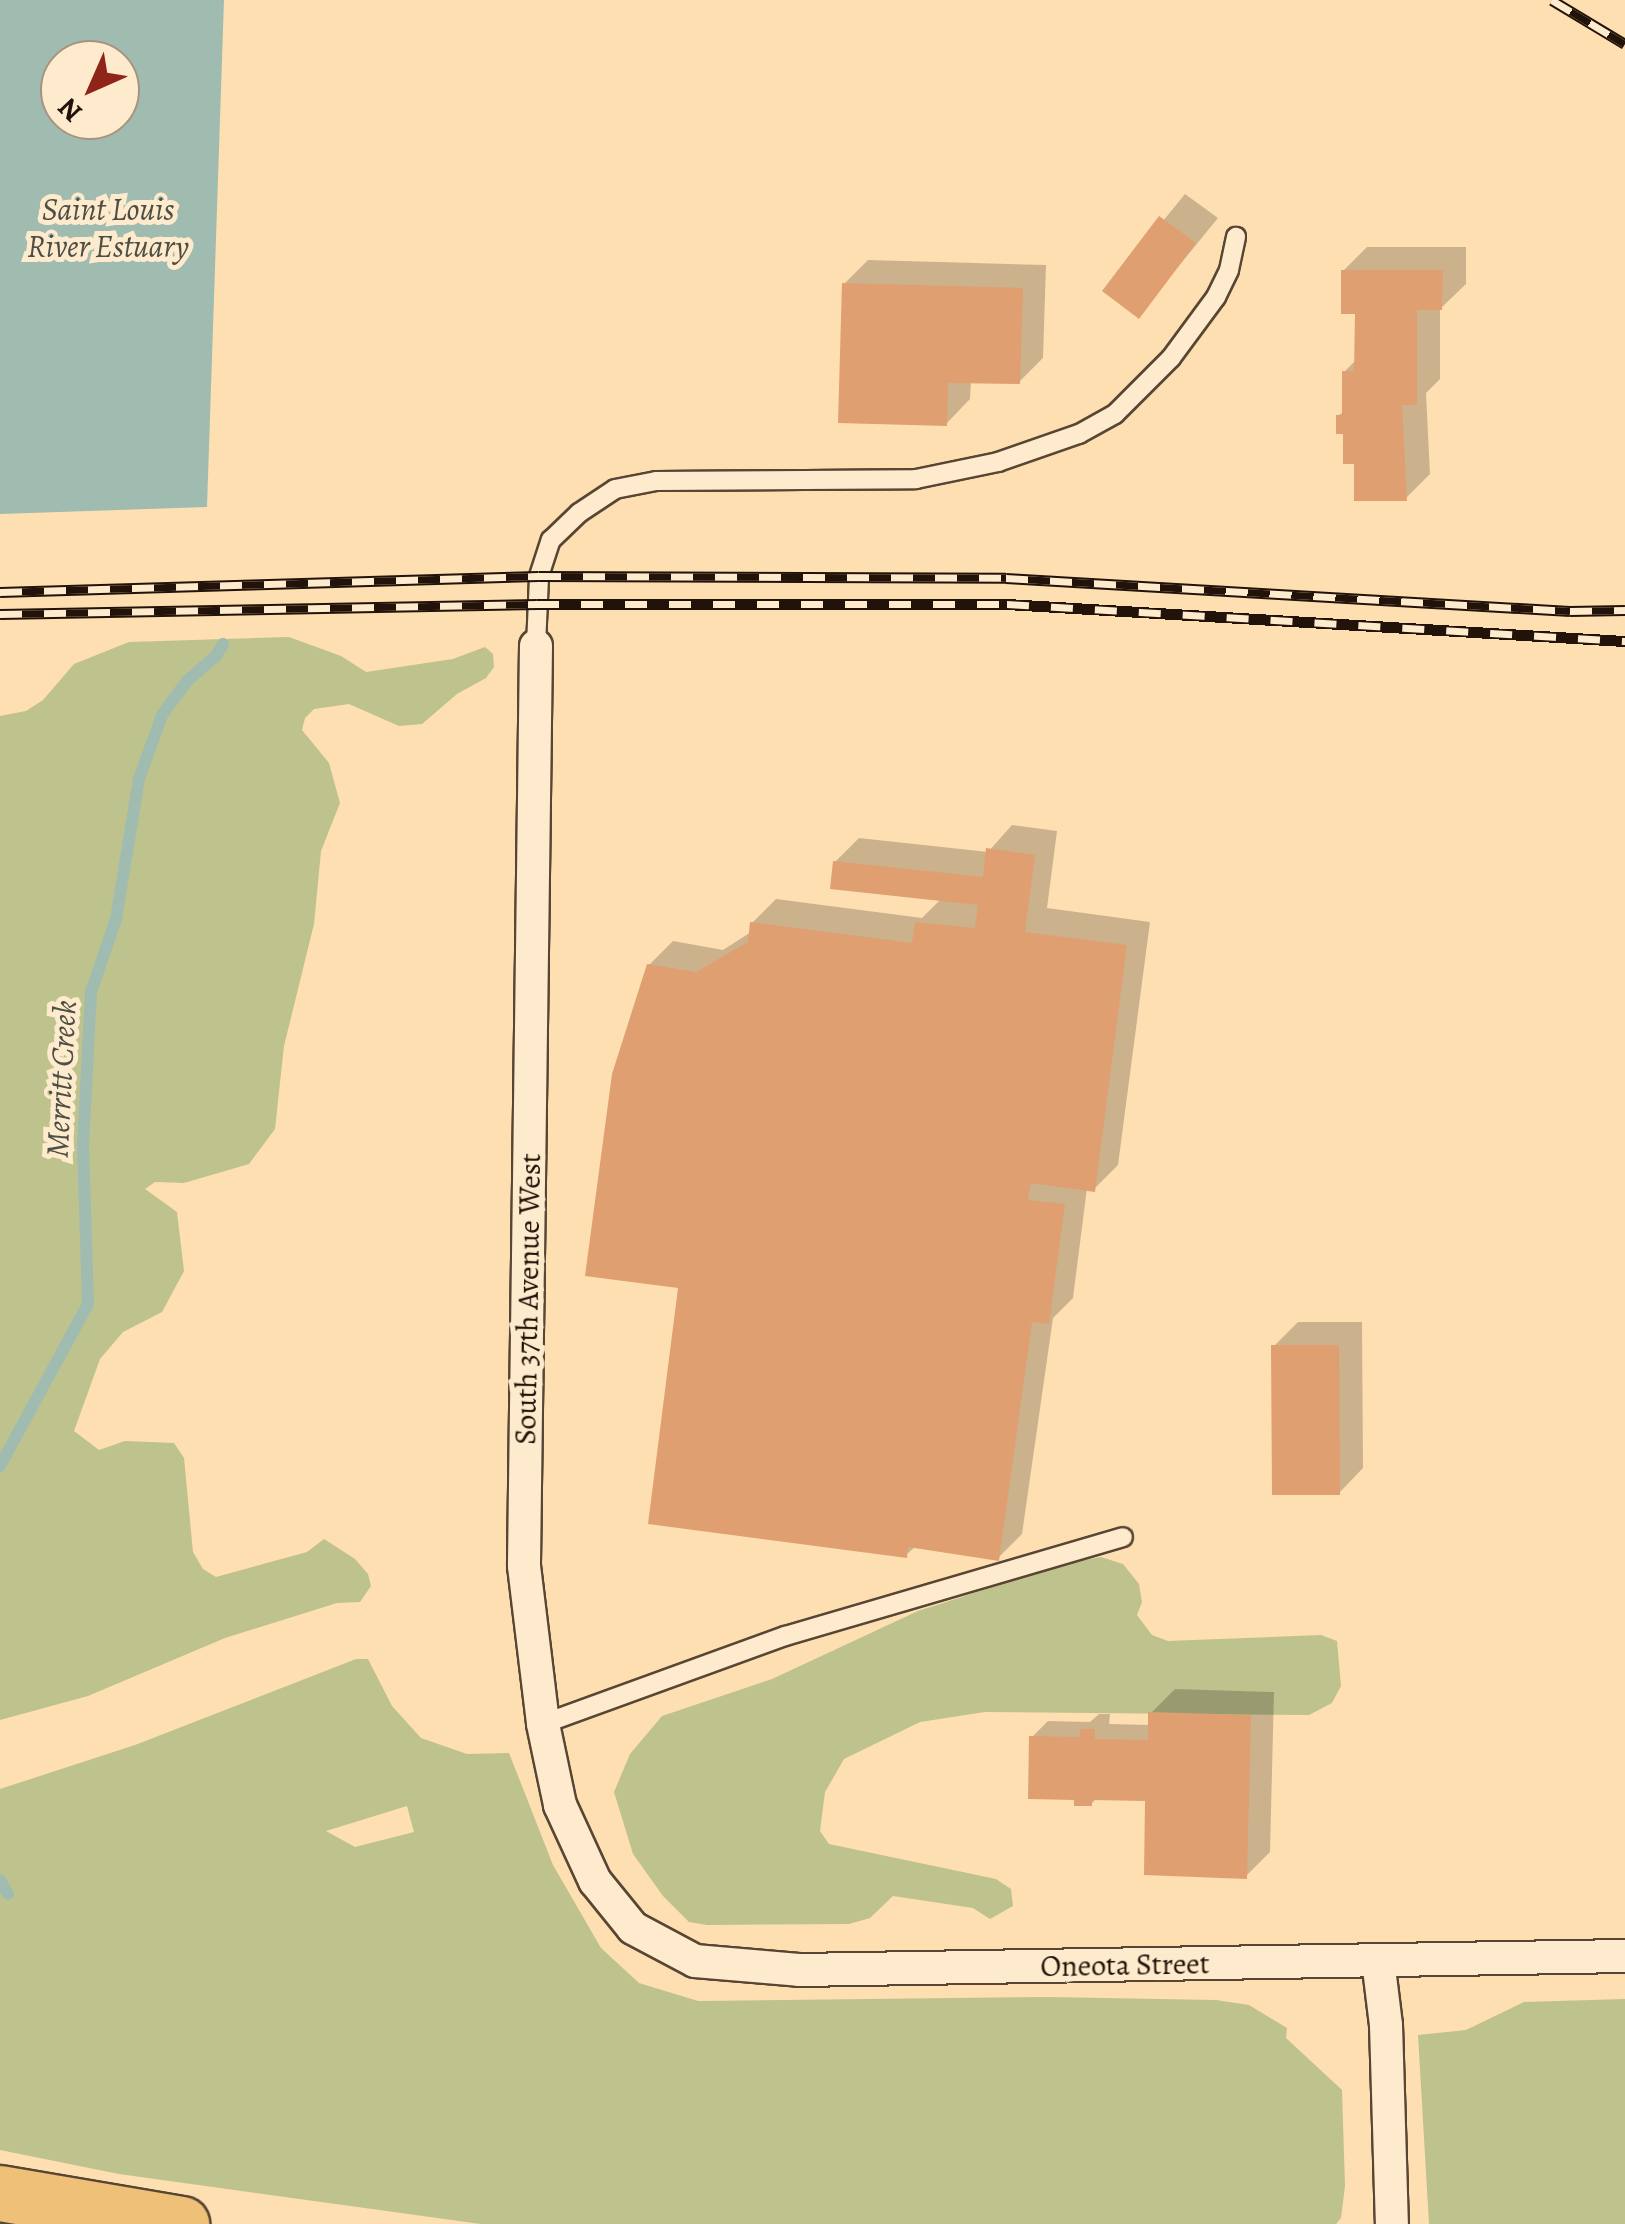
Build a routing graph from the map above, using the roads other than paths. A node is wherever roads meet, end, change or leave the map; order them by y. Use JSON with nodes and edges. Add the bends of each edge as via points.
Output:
{"nodes":[{"id":1,"x":1236,"y":237,"type":"dead end"},
{"id":2,"x":536,"y":646,"type":"joint"},
{"id":3,"x":1123,"y":1537,"type":"dead end"},
{"id":4,"x":543,"y":1724,"type":"junction"},
{"id":5,"x":632,"y":1928,"type":"joint"},
{"id":6,"x":1625,"y":1956,"type":"edge"},
{"id":7,"x":1378,"y":1960,"type":"junction"},
{"id":8,"x":0,"y":2193,"type":"edge"},
{"id":9,"x":181,"y":2224,"type":"edge"},
{"id":10,"x":1392,"y":2224,"type":"edge"}],
"edges":[{"from":1,"to":2,"type":"lane","via":[[1216,297],[1171,358],[1115,414],[1079,434],[998,462],[916,479],[656,481],[615,489],[551,540],[539,576]]},
{"from":2,"to":4,"type":"street","name":"South 37th Avenue West","via":[[524,1566]]},
{"from":3,"to":4,"type":"lane","via":[[802,1631]]},
{"from":4,"to":5,"type":"street","name":"South 37th Avenue West","via":[[560,1805],[595,1881]]},
{"from":5,"to":7,"type":"street","name":"Oneota Street","via":[[695,1960],[799,1970]]},
{"from":6,"to":7,"type":"street","name":"Oneota Street"},
{"from":7,"to":10,"type":"street"},
{"from":8,"to":9,"type":"highway"}]}
